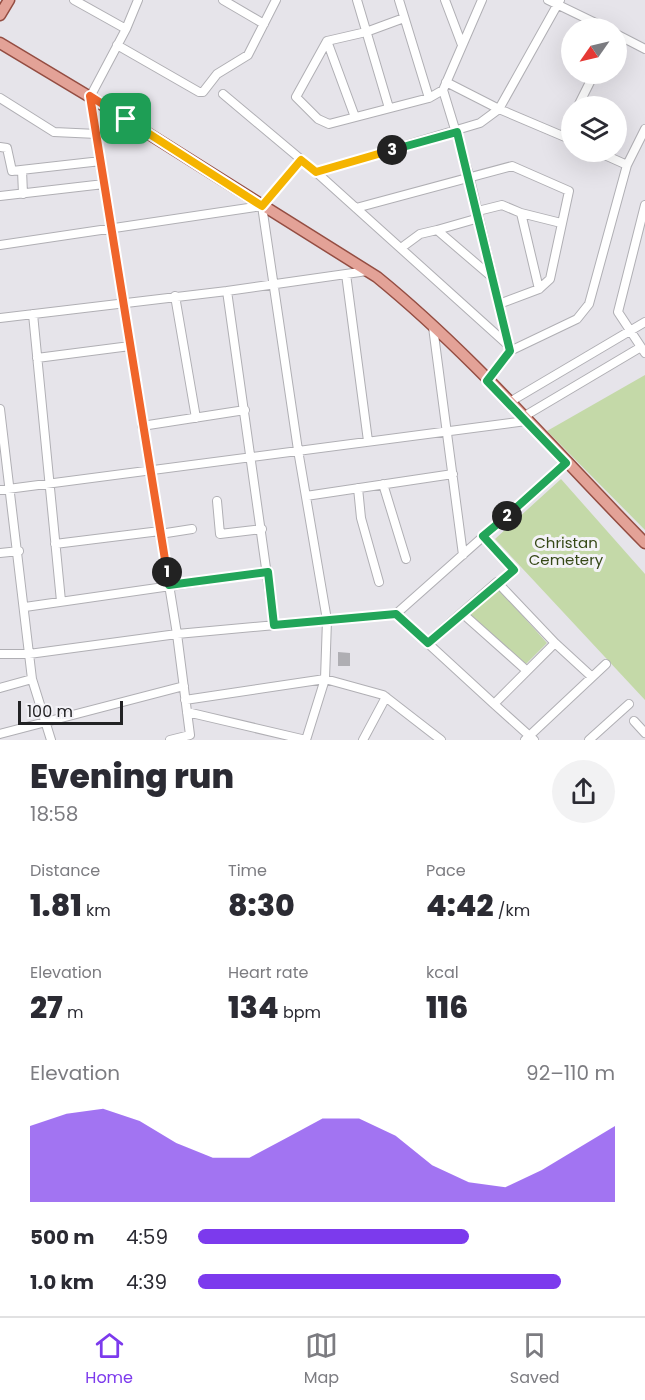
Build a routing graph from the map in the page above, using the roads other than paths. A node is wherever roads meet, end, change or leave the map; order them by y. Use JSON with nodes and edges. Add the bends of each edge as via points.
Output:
{"nodes":[{"id":1,"x":9,"y":0,"type":"edge"},
{"id":2,"x":74,"y":0,"type":"edge"},
{"id":3,"x":138,"y":0,"type":"edge"},
{"id":4,"x":223,"y":0,"type":"edge"},
{"id":5,"x":276,"y":0,"type":"edge"},
{"id":6,"x":357,"y":0,"type":"edge"},
{"id":7,"x":399,"y":0,"type":"edge"},
{"id":8,"x":445,"y":0,"type":"edge"},
{"id":9,"x":482,"y":0,"type":"edge"},
{"id":10,"x":548,"y":0,"type":"edge"},
{"id":11,"x":559,"y":2,"type":"edge"},
{"id":12,"x":0,"y":15,"type":"edge"},
{"id":13,"x":404,"y":18,"type":"junction"},
{"id":14,"x":588,"y":18,"type":"edge"},
{"id":15,"x":264,"y":24,"type":"junction"},
{"id":16,"x":126,"y":29,"type":"junction"},
{"id":17,"x":366,"y":32,"type":"junction"},
{"id":18,"x":627,"y":39,"type":"edge"},
{"id":19,"x":327,"y":41,"type":"junction"},
{"id":20,"x":0,"y":43,"type":"edge"},
{"id":21,"x":117,"y":45,"type":"junction"},
{"id":22,"x":462,"y":45,"type":"junction"},
{"id":23,"x":645,"y":48,"type":"edge"},
{"id":24,"x":445,"y":86,"type":"junction"},
{"id":25,"x":223,"y":94,"type":"dead end"},
{"id":26,"x":90,"y":96,"type":"junction"},
{"id":27,"x":0,"y":98,"type":"edge"},
{"id":28,"x":429,"y":98,"type":"junction"},
{"id":29,"x":389,"y":108,"type":"junction"},
{"id":30,"x":500,"y":109,"type":"junction"},
{"id":31,"x":355,"y":117,"type":"junction"},
{"id":32,"x":645,"y":129,"type":"edge"},
{"id":33,"x":457,"y":132,"type":"junction"},
{"id":34,"x":97,"y":134,"type":"junction"},
{"id":35,"x":561,"y":135,"type":"edge"},
{"id":36,"x":2,"y":145,"type":"edge"},
{"id":37,"x":301,"y":160,"type":"junction"},
{"id":38,"x":101,"y":161,"type":"junction"},
{"id":39,"x":620,"y":162,"type":"edge"},
{"id":40,"x":627,"y":165,"type":"junction"},
{"id":41,"x":22,"y":170,"type":"junction"},
{"id":42,"x":316,"y":172,"type":"junction"},
{"id":43,"x":469,"y":176,"type":"junction"},
{"id":44,"x":105,"y":184,"type":"junction"},
{"id":45,"x":23,"y":194,"type":"junction"},
{"id":46,"x":0,"y":196,"type":"edge"},
{"id":47,"x":645,"y":205,"type":"edge"},
{"id":48,"x":262,"y":206,"type":"junction"},
{"id":49,"x":356,"y":208,"type":"junction"},
{"id":50,"x":521,"y":213,"type":"junction"},
{"id":51,"x":478,"y":214,"type":"junction"},
{"id":52,"x":561,"y":223,"type":"junction"},
{"id":53,"x":112,"y":230,"type":"junction"},
{"id":54,"x":437,"y":230,"type":"junction"},
{"id":55,"x":0,"y":245,"type":"edge"},
{"id":56,"x":401,"y":248,"type":"junction"},
{"id":57,"x":367,"y":271,"type":"junction"},
{"id":58,"x":346,"y":274,"type":"junction"},
{"id":59,"x":493,"y":278,"type":"junction"},
{"id":60,"x":274,"y":284,"type":"junction"},
{"id":61,"x":539,"y":290,"type":"junction"},
{"id":62,"x":227,"y":291,"type":"junction"},
{"id":63,"x":175,"y":296,"type":"junction"},
{"id":64,"x":123,"y":302,"type":"junction"},
{"id":65,"x":499,"y":304,"type":"junction"},
{"id":66,"x":33,"y":314,"type":"junction"},
{"id":67,"x":0,"y":318,"type":"edge"},
{"id":68,"x":645,"y":322,"type":"edge"},
{"id":69,"x":433,"y":327,"type":"junction"},
{"id":70,"x":630,"y":330,"type":"junction"},
{"id":71,"x":130,"y":346,"type":"junction"},
{"id":72,"x":643,"y":346,"type":"edge"},
{"id":73,"x":509,"y":348,"type":"junction"},
{"id":74,"x":37,"y":358,"type":"junction"},
{"id":75,"x":487,"y":381,"type":"junction"},
{"id":76,"x":508,"y":403,"type":"junction"},
{"id":77,"x":0,"y":409,"type":"edge"},
{"id":78,"x":245,"y":410,"type":"junction"},
{"id":79,"x":196,"y":417,"type":"junction"},
{"id":80,"x":524,"y":419,"type":"junction"},
{"id":81,"x":142,"y":426,"type":"junction"},
{"id":82,"x":448,"y":431,"type":"junction"},
{"id":83,"x":2,"y":441,"type":"edge"},
{"id":84,"x":368,"y":441,"type":"junction"},
{"id":85,"x":298,"y":450,"type":"junction"},
{"id":86,"x":252,"y":456,"type":"junction"},
{"id":87,"x":566,"y":463,"type":"junction"},
{"id":88,"x":149,"y":470,"type":"junction"},
{"id":89,"x":453,"y":474,"type":"junction"},
{"id":90,"x":48,"y":484,"type":"junction"},
{"id":91,"x":383,"y":484,"type":"junction"},
{"id":92,"x":358,"y":488,"type":"junction"},
{"id":93,"x":5,"y":490,"type":"edge"},
{"id":94,"x":306,"y":496,"type":"junction"},
{"id":95,"x":217,"y":501,"type":"dead end"},
{"id":96,"x":192,"y":529,"type":"dead end"},
{"id":97,"x":262,"y":529,"type":"junction"},
{"id":98,"x":160,"y":532,"type":"junction"},
{"id":99,"x":483,"y":536,"type":"junction"},
{"id":100,"x":645,"y":543,"type":"edge"},
{"id":101,"x":55,"y":544,"type":"junction"},
{"id":102,"x":19,"y":551,"type":"junction"},
{"id":103,"x":0,"y":553,"type":"edge"},
{"id":104,"x":463,"y":555,"type":"junction"},
{"id":105,"x":406,"y":559,"type":"dead end"},
{"id":106,"x":268,"y":572,"type":"junction"},
{"id":107,"x":379,"y":582,"type":"dead end"},
{"id":108,"x":499,"y":584,"type":"junction"},
{"id":109,"x":169,"y":585,"type":"junction"},
{"id":110,"x":61,"y":601,"type":"junction"},
{"id":111,"x":25,"y":607,"type":"junction"},
{"id":112,"x":462,"y":613,"type":"junction"},
{"id":113,"x":396,"y":614,"type":"junction"},
{"id":114,"x":327,"y":620,"type":"junction"},
{"id":115,"x":274,"y":625,"type":"junction"},
{"id":116,"x":177,"y":634,"type":"junction"},
{"id":117,"x":428,"y":643,"type":"junction"},
{"id":118,"x":555,"y":643,"type":"junction"},
{"id":119,"x":0,"y":654,"type":"edge"},
{"id":120,"x":29,"y":654,"type":"junction"},
{"id":121,"x":606,"y":664,"type":"dead end"},
{"id":122,"x":526,"y":670,"type":"junction"},
{"id":123,"x":592,"y":677,"type":"junction"},
{"id":124,"x":32,"y":679,"type":"junction"},
{"id":125,"x":325,"y":679,"type":"junction"},
{"id":126,"x":184,"y":686,"type":"junction"},
{"id":127,"x":0,"y":688,"type":"edge"},
{"id":128,"x":386,"y":698,"type":"junction"},
{"id":129,"x":185,"y":700,"type":"junction"},
{"id":130,"x":494,"y":704,"type":"junction"},
{"id":131,"x":628,"y":704,"type":"dead end"},
{"id":132,"x":187,"y":712,"type":"junction"},
{"id":133,"x":45,"y":721,"type":"junction"},
{"id":134,"x":634,"y":721,"type":"dead end"},
{"id":135,"x":645,"y":732,"type":"edge"},
{"id":136,"x":0,"y":734,"type":"edge"},
{"id":137,"x":190,"y":738,"type":"edge"},
{"id":138,"x":529,"y":739,"type":"edge"},
{"id":139,"x":51,"y":740,"type":"edge"},
{"id":140,"x":170,"y":740,"type":"edge"},
{"id":141,"x":306,"y":740,"type":"edge"},
{"id":142,"x":363,"y":740,"type":"edge"},
{"id":143,"x":441,"y":740,"type":"edge"},
{"id":144,"x":589,"y":740,"type":"edge"}],
"edges":[{"from":1,"to":12,"type":"main road"},
{"from":2,"to":16,"type":"street"},
{"from":3,"to":16,"type":"street"},
{"from":4,"to":15,"type":"street"},
{"from":5,"to":15,"type":"street"},
{"from":6,"to":17,"type":"street"},
{"from":7,"to":13,"type":"street"},
{"from":8,"to":22,"type":"street"},
{"from":9,"to":22,"type":"street"},
{"from":10,"to":11,"type":"street"},
{"from":11,"to":14,"type":"street"},
{"from":11,"to":30,"type":"street"},
{"from":13,"to":17,"type":"street"},
{"from":13,"to":28,"type":"street"},
{"from":15,"to":21,"type":"street","via":[[248,55],[217,74],[203,92]]},
{"from":16,"to":21,"type":"street"},
{"from":17,"to":19,"type":"street"},
{"from":17,"to":29,"type":"street"},
{"from":18,"to":23,"type":"street"},
{"from":19,"to":31,"type":"street"},
{"from":19,"to":31,"type":"street","via":[[296,97],[318,119],[329,124]]},
{"from":20,"to":26,"type":"main road"},
{"from":21,"to":26,"type":"street"},
{"from":22,"to":24,"type":"street"},
{"from":24,"to":28,"type":"street"},
{"from":24,"to":30,"type":"street"},
{"from":24,"to":33,"type":"street"},
{"from":25,"to":37,"type":"street"},
{"from":26,"to":34,"type":"street"},
{"from":26,"to":48,"type":"main road"},
{"from":27,"to":34,"type":"street","via":[[54,132]]},
{"from":28,"to":29,"type":"street"},
{"from":29,"to":31,"type":"street"},
{"from":30,"to":33,"type":"street"},
{"from":30,"to":35,"type":"street"},
{"from":32,"to":40,"type":"street"},
{"from":33,"to":42,"type":"street"},
{"from":33,"to":43,"type":"street"},
{"from":34,"to":38,"type":"street"},
{"from":36,"to":41,"type":"street","via":[[10,170]]},
{"from":37,"to":42,"type":"street"},
{"from":37,"to":48,"type":"street"},
{"from":38,"to":41,"type":"street"},
{"from":38,"to":44,"type":"street"},
{"from":39,"to":40,"type":"street"},
{"from":40,"to":73,"type":"street","via":[[589,304],[577,319]]},
{"from":41,"to":45,"type":"street"},
{"from":42,"to":49,"type":"street"},
{"from":43,"to":49,"type":"street"},
{"from":43,"to":51,"type":"street"},
{"from":43,"to":52,"type":"street","via":[[512,166],[569,191]]},
{"from":44,"to":45,"type":"street"},
{"from":44,"to":53,"type":"street"},
{"from":45,"to":46,"type":"street"},
{"from":47,"to":70,"type":"street","via":[[618,312]]},
{"from":48,"to":53,"type":"street"},
{"from":48,"to":57,"type":"main road"},
{"from":48,"to":60,"type":"street"},
{"from":49,"to":56,"type":"street"},
{"from":50,"to":51,"type":"street","via":[[502,205]]},
{"from":50,"to":52,"type":"street"},
{"from":50,"to":61,"type":"street"},
{"from":51,"to":54,"type":"street"},
{"from":51,"to":59,"type":"street"},
{"from":52,"to":61,"type":"street","via":[[550,279]]},
{"from":53,"to":55,"type":"street"},
{"from":53,"to":64,"type":"street"},
{"from":54,"to":56,"type":"street","via":[[420,234]]},
{"from":54,"to":59,"type":"street"},
{"from":56,"to":73,"type":"street"},
{"from":57,"to":58,"type":"street"},
{"from":57,"to":69,"type":"main road"},
{"from":58,"to":60,"type":"street"},
{"from":58,"to":84,"type":"street"},
{"from":59,"to":65,"type":"street"},
{"from":60,"to":62,"type":"street"},
{"from":60,"to":85,"type":"street"},
{"from":61,"to":65,"type":"street"},
{"from":62,"to":63,"type":"street"},
{"from":62,"to":78,"type":"street"},
{"from":63,"to":64,"type":"street"},
{"from":63,"to":79,"type":"street"},
{"from":64,"to":66,"type":"street"},
{"from":64,"to":71,"type":"street"},
{"from":65,"to":73,"type":"street"},
{"from":66,"to":67,"type":"street"},
{"from":66,"to":74,"type":"street"},
{"from":68,"to":70,"type":"street"},
{"from":69,"to":75,"type":"main road"},
{"from":69,"to":82,"type":"street"},
{"from":70,"to":72,"type":"street"},
{"from":70,"to":76,"type":"street"},
{"from":71,"to":74,"type":"street"},
{"from":71,"to":81,"type":"street"},
{"from":72,"to":80,"type":"street"},
{"from":73,"to":75,"type":"street"},
{"from":74,"to":90,"type":"street"},
{"from":75,"to":76,"type":"main road"},
{"from":76,"to":80,"type":"main road"},
{"from":77,"to":83,"type":"street"},
{"from":78,"to":79,"type":"street"},
{"from":78,"to":86,"type":"street"},
{"from":79,"to":81,"type":"street"},
{"from":80,"to":82,"type":"street"},
{"from":80,"to":87,"type":"main road"},
{"from":81,"to":88,"type":"street"},
{"from":82,"to":84,"type":"street"},
{"from":82,"to":89,"type":"street"},
{"from":83,"to":93,"type":"street"},
{"from":84,"to":85,"type":"street"},
{"from":85,"to":86,"type":"street"},
{"from":85,"to":94,"type":"street"},
{"from":86,"to":88,"type":"street"},
{"from":86,"to":97,"type":"street"},
{"from":87,"to":99,"type":"street"},
{"from":87,"to":100,"type":"main road"},
{"from":88,"to":90,"type":"street"},
{"from":88,"to":98,"type":"street"},
{"from":89,"to":91,"type":"street"},
{"from":89,"to":104,"type":"street"},
{"from":90,"to":93,"type":"street"},
{"from":90,"to":101,"type":"street"},
{"from":91,"to":92,"type":"street"},
{"from":91,"to":105,"type":"street"},
{"from":92,"to":94,"type":"street"},
{"from":92,"to":107,"type":"street"},
{"from":93,"to":102,"type":"street"},
{"from":94,"to":114,"type":"street"},
{"from":95,"to":97,"type":"street","via":[[220,534]]},
{"from":96,"to":98,"type":"street"},
{"from":97,"to":106,"type":"street"},
{"from":98,"to":101,"type":"street"},
{"from":98,"to":109,"type":"street"},
{"from":99,"to":104,"type":"street"},
{"from":99,"to":108,"type":"street","via":[[514,570]]},
{"from":101,"to":110,"type":"street"},
{"from":102,"to":103,"type":"street"},
{"from":102,"to":111,"type":"street"},
{"from":104,"to":113,"type":"street"},
{"from":106,"to":109,"type":"street"},
{"from":106,"to":115,"type":"street"},
{"from":108,"to":112,"type":"street"},
{"from":108,"to":118,"type":"street"},
{"from":109,"to":110,"type":"street"},
{"from":109,"to":116,"type":"street"},
{"from":110,"to":111,"type":"street"},
{"from":111,"to":120,"type":"street"},
{"from":112,"to":117,"type":"street"},
{"from":112,"to":122,"type":"street"},
{"from":113,"to":114,"type":"street"},
{"from":113,"to":117,"type":"street"},
{"from":114,"to":115,"type":"street"},
{"from":114,"to":125,"type":"street"},
{"from":115,"to":116,"type":"street"},
{"from":116,"to":120,"type":"street"},
{"from":116,"to":126,"type":"street"},
{"from":117,"to":130,"type":"street"},
{"from":118,"to":122,"type":"street"},
{"from":118,"to":123,"type":"street"},
{"from":119,"to":120,"type":"street"},
{"from":120,"to":124,"type":"street"},
{"from":121,"to":123,"type":"street"},
{"from":122,"to":130,"type":"street"},
{"from":123,"to":138,"type":"street"},
{"from":124,"to":127,"type":"street"},
{"from":124,"to":133,"type":"street"},
{"from":125,"to":128,"type":"street"},
{"from":125,"to":129,"type":"street"},
{"from":125,"to":141,"type":"street"},
{"from":126,"to":129,"type":"street"},
{"from":126,"to":133,"type":"street"},
{"from":128,"to":142,"type":"street"},
{"from":128,"to":143,"type":"street"},
{"from":129,"to":132,"type":"street"},
{"from":130,"to":138,"type":"street"},
{"from":131,"to":144,"type":"street"},
{"from":132,"to":137,"type":"street"},
{"from":132,"to":141,"type":"street"},
{"from":133,"to":136,"type":"street"},
{"from":133,"to":139,"type":"street"},
{"from":134,"to":135,"type":"street"},
{"from":137,"to":140,"type":"street"}]}
